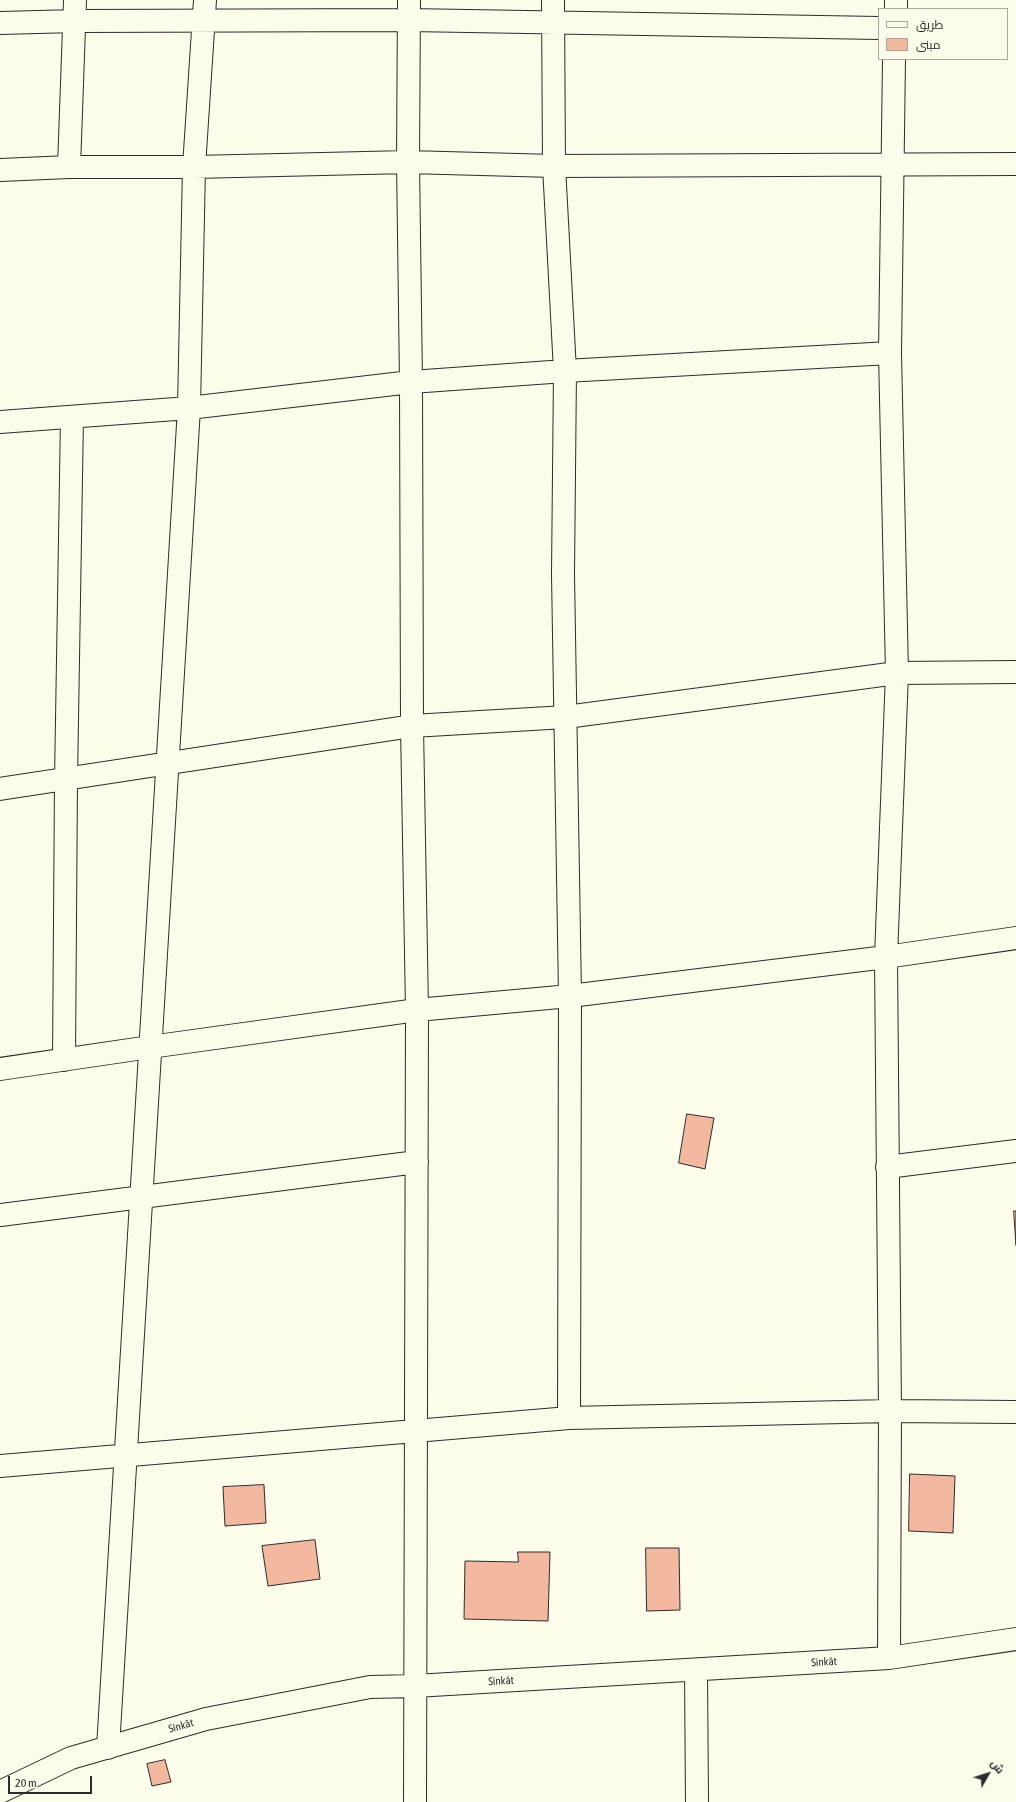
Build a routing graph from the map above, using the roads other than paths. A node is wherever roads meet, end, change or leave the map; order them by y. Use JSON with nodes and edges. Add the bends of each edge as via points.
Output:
{"nodes":[{"id":1,"x":206,"y":0,"type":"edge"},
{"id":2,"x":553,"y":0,"type":"edge"},
{"id":3,"x":75,"y":10,"type":"edge"},
{"id":4,"x":409,"y":10,"type":"edge"},
{"id":5,"x":204,"y":22,"type":"junction"},
{"id":6,"x":0,"y":23,"type":"edge"},
{"id":7,"x":553,"y":23,"type":"junction"},
{"id":8,"x":878,"y":28,"type":"edge"},
{"id":9,"x":894,"y":60,"type":"edge"},
{"id":10,"x":408,"y":162,"type":"junction"},
{"id":11,"x":1016,"y":164,"type":"edge"},
{"id":12,"x":891,"y":165,"type":"junction"},
{"id":13,"x":554,"y":166,"type":"junction"},
{"id":14,"x":69,"y":167,"type":"junction"},
{"id":15,"x":194,"y":167,"type":"junction"},
{"id":16,"x":0,"y":170,"type":"edge"},
{"id":17,"x":890,"y":353,"type":"junction"},
{"id":18,"x":565,"y":371,"type":"junction"},
{"id":19,"x":411,"y":382,"type":"junction"},
{"id":20,"x":189,"y":408,"type":"junction"},
{"id":21,"x":72,"y":417,"type":"junction"},
{"id":22,"x":0,"y":422,"type":"edge"},
{"id":23,"x":1016,"y":672,"type":"edge"},
{"id":24,"x":897,"y":673,"type":"junction"},
{"id":25,"x":566,"y":717,"type":"junction"},
{"id":26,"x":412,"y":726,"type":"junction"},
{"id":27,"x":168,"y":764,"type":"junction"},
{"id":28,"x":66,"y":780,"type":"junction"},
{"id":29,"x":0,"y":789,"type":"edge"},
{"id":30,"x":1016,"y":938,"type":"edge"},
{"id":31,"x":886,"y":957,"type":"junction"},
{"id":32,"x":570,"y":996,"type":"junction"},
{"id":33,"x":417,"y":1010,"type":"junction"},
{"id":34,"x":150,"y":1047,"type":"junction"},
{"id":35,"x":64,"y":1060,"type":"junction"},
{"id":36,"x":0,"y":1069,"type":"edge"},
{"id":37,"x":1016,"y":1151,"type":"edge"},
{"id":38,"x":417,"y":1162,"type":"junction"},
{"id":39,"x":888,"y":1167,"type":"junction"},
{"id":40,"x":142,"y":1198,"type":"junction"},
{"id":41,"x":0,"y":1215,"type":"edge"},
{"id":42,"x":890,"y":1411,"type":"junction"},
{"id":43,"x":1016,"y":1412,"type":"edge"},
{"id":44,"x":569,"y":1418,"type":"junction"},
{"id":45,"x":416,"y":1431,"type":"junction"},
{"id":46,"x":126,"y":1455,"type":"junction"},
{"id":47,"x":0,"y":1466,"type":"edge"},
{"id":48,"x":1016,"y":1639,"type":"edge"},
{"id":49,"x":889,"y":1658,"type":"junction"},
{"id":50,"x":696,"y":1670,"type":"junction"},
{"id":51,"x":414,"y":1686,"type":"junction"},
{"id":52,"x":108,"y":1748,"type":"junction"},
{"id":53,"x":0,"y":1792,"type":"edge"},
{"id":54,"x":415,"y":1802,"type":"edge"},
{"id":55,"x":697,"y":1802,"type":"edge"}],
"edges":[{"from":1,"to":5,"type":"street"},
{"from":2,"to":7,"type":"street"},
{"from":3,"to":5,"type":"street"},
{"from":3,"to":6,"type":"street"},
{"from":3,"to":14,"type":"street"},
{"from":4,"to":5,"type":"street"},
{"from":4,"to":7,"type":"street"},
{"from":4,"to":10,"type":"street"},
{"from":5,"to":15,"type":"street"},
{"from":7,"to":8,"type":"street"},
{"from":7,"to":13,"type":"street"},
{"from":9,"to":12,"type":"street"},
{"from":10,"to":13,"type":"street"},
{"from":10,"to":15,"type":"street"},
{"from":10,"to":19,"type":"street"},
{"from":11,"to":12,"type":"street"},
{"from":12,"to":13,"type":"street"},
{"from":12,"to":17,"type":"street"},
{"from":13,"to":18,"type":"street"},
{"from":14,"to":15,"type":"street"},
{"from":14,"to":16,"type":"street"},
{"from":15,"to":20,"type":"street"},
{"from":17,"to":18,"type":"street"},
{"from":17,"to":24,"type":"street"},
{"from":18,"to":19,"type":"street"},
{"from":18,"to":25,"type":"street","via":[[563,574]]},
{"from":19,"to":20,"type":"street"},
{"from":19,"to":26,"type":"street"},
{"from":20,"to":21,"type":"street"},
{"from":20,"to":27,"type":"street"},
{"from":21,"to":22,"type":"street"},
{"from":21,"to":28,"type":"street"},
{"from":23,"to":24,"type":"street"},
{"from":24,"to":25,"type":"street"},
{"from":24,"to":31,"type":"street"},
{"from":25,"to":26,"type":"street"},
{"from":25,"to":32,"type":"street"},
{"from":26,"to":27,"type":"street"},
{"from":26,"to":33,"type":"street"},
{"from":27,"to":28,"type":"street"},
{"from":27,"to":34,"type":"street"},
{"from":28,"to":29,"type":"street"},
{"from":28,"to":35,"type":"street"},
{"from":30,"to":31,"type":"street"},
{"from":31,"to":32,"type":"street"},
{"from":31,"to":39,"type":"street"},
{"from":32,"to":33,"type":"street"},
{"from":32,"to":44,"type":"street"},
{"from":33,"to":34,"type":"street"},
{"from":33,"to":38,"type":"street"},
{"from":34,"to":35,"type":"street"},
{"from":34,"to":40,"type":"street"},
{"from":35,"to":36,"type":"street"},
{"from":37,"to":39,"type":"street"},
{"from":38,"to":40,"type":"street"},
{"from":38,"to":45,"type":"street"},
{"from":39,"to":42,"type":"street"},
{"from":40,"to":41,"type":"street"},
{"from":40,"to":46,"type":"street"},
{"from":42,"to":43,"type":"street"},
{"from":42,"to":44,"type":"street"},
{"from":42,"to":49,"type":"street"},
{"from":44,"to":45,"type":"street"},
{"from":45,"to":46,"type":"street"},
{"from":45,"to":51,"type":"street"},
{"from":46,"to":47,"type":"street"},
{"from":46,"to":52,"type":"street"},
{"from":48,"to":49,"type":"street","name":"Sinkāt"},
{"from":49,"to":50,"type":"street","name":"Sinkāt"},
{"from":50,"to":51,"type":"street","name":"Sinkāt"},
{"from":50,"to":55,"type":"street"},
{"from":51,"to":52,"type":"street","name":"Sinkāt","via":[[370,1687],[206,1719]]},
{"from":51,"to":54,"type":"street"},
{"from":52,"to":53,"type":"street","name":"Sinkāt","via":[[71,1758]]}]}
